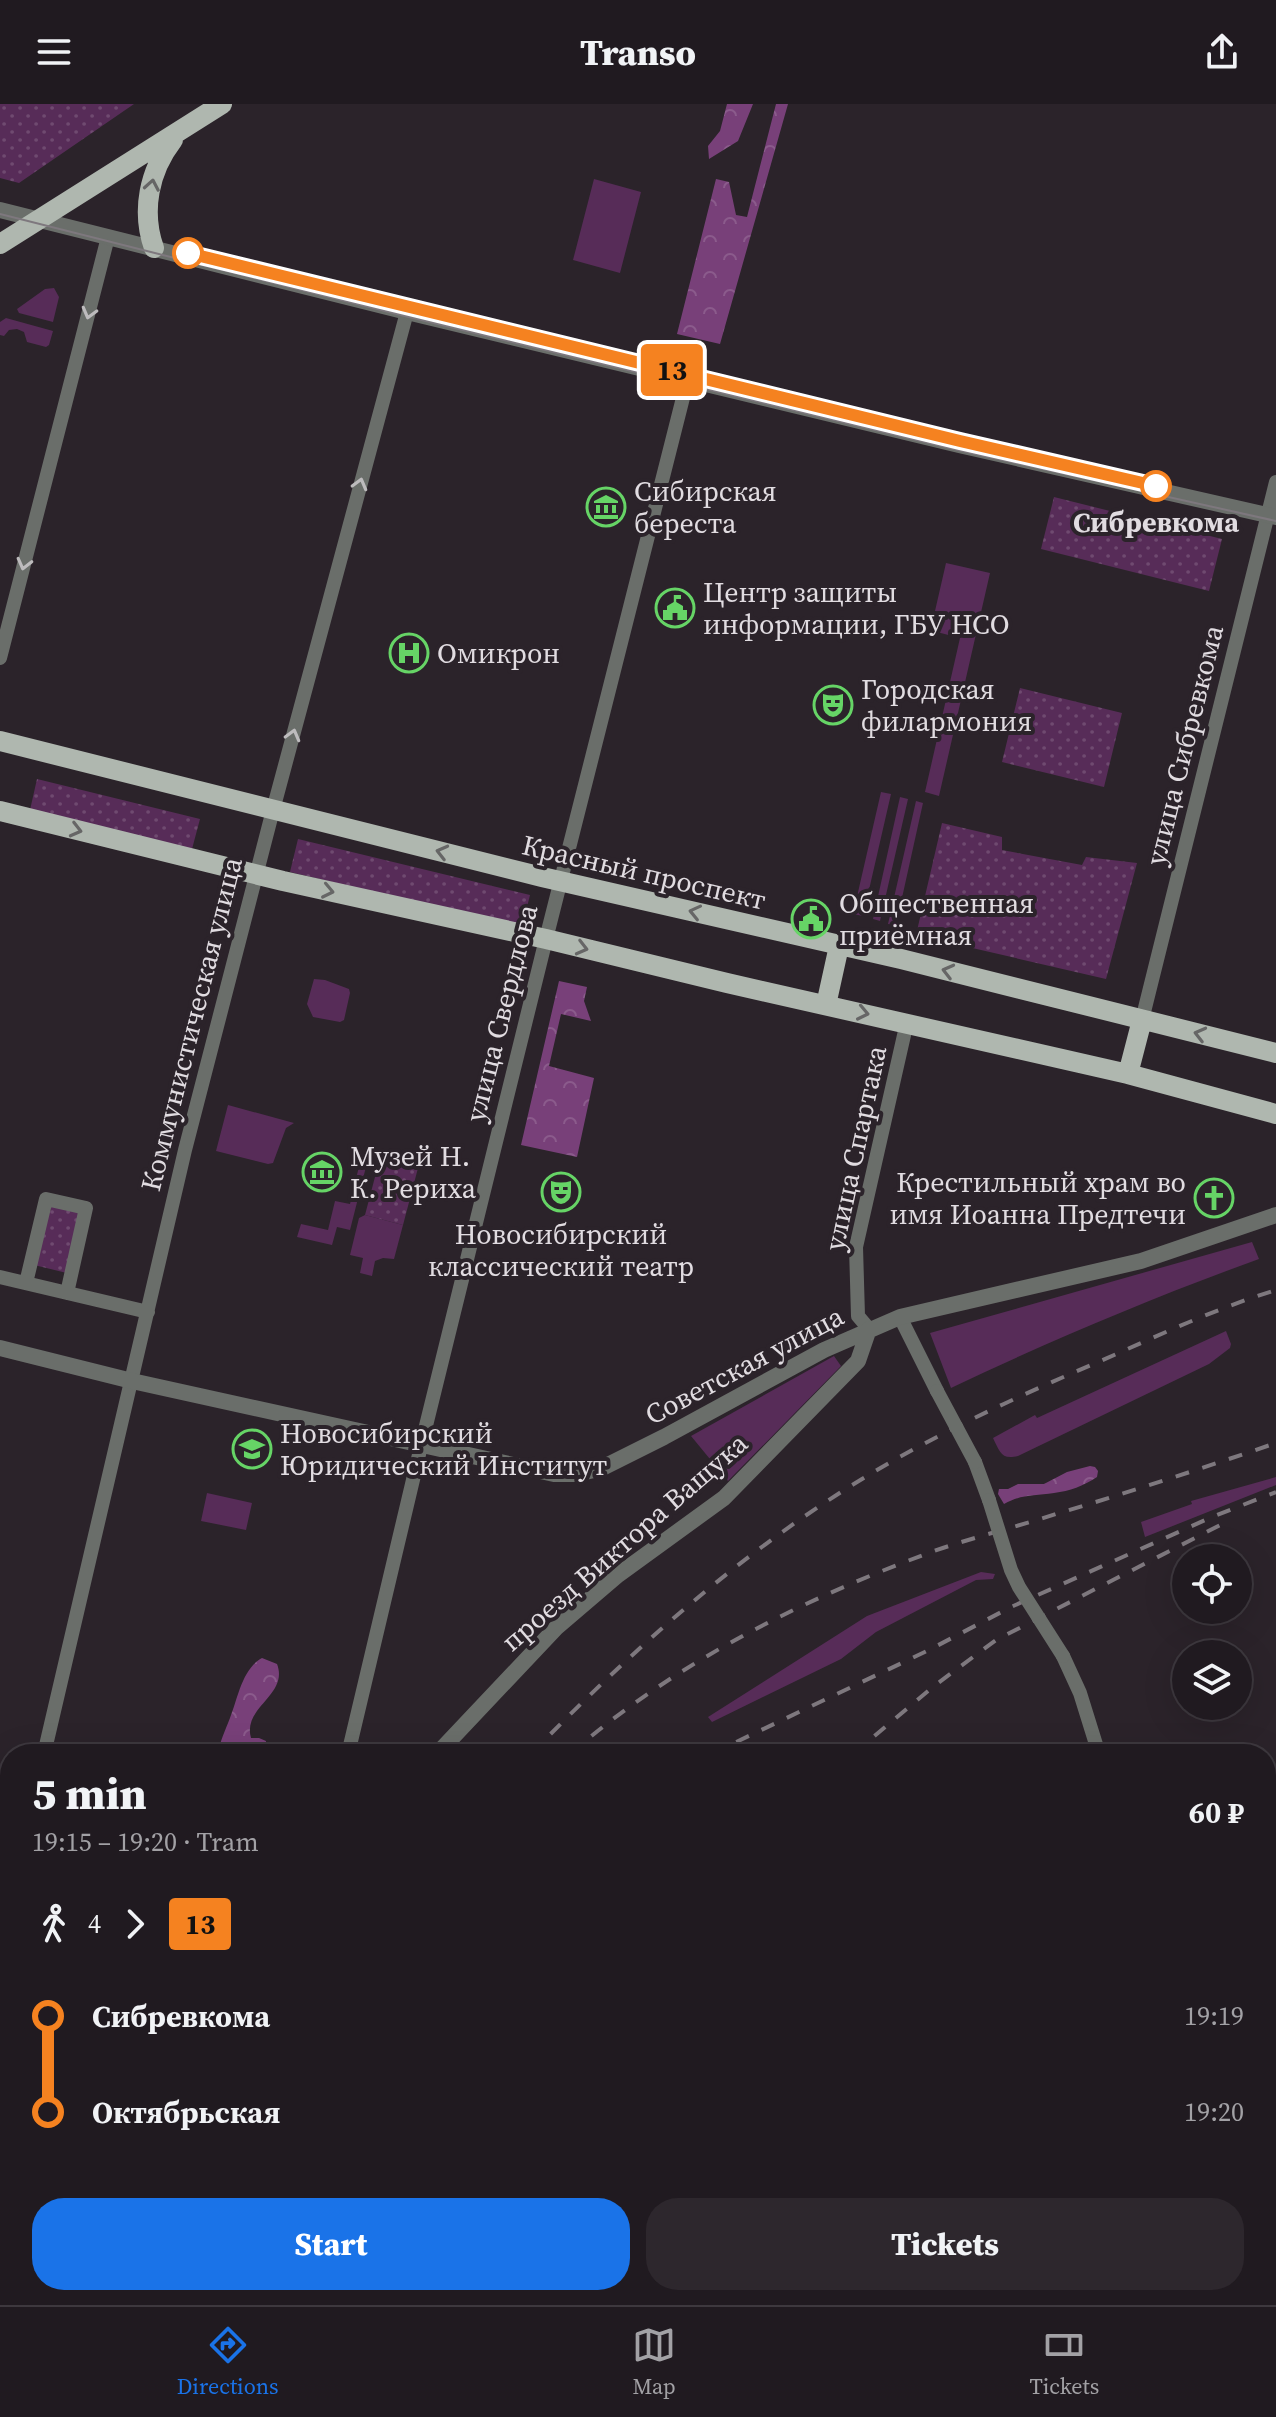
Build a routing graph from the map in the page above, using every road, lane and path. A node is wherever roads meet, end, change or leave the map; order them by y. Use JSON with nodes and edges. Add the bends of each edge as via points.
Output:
{"nodes":[{"id":1,"x":222,"y":104,"type":"edge"},
{"id":2,"x":182,"y":129,"type":"junction"},
{"id":3,"x":0,"y":210,"type":"edge"},
{"id":4,"x":38,"y":219,"type":"junction"},
{"id":5,"x":108,"y":237,"type":"junction"},
{"id":6,"x":0,"y":244,"type":"edge"},
{"id":7,"x":154,"y":248,"type":"junction"},
{"id":8,"x":407,"y":312,"type":"junction"},
{"id":9,"x":688,"y":378,"type":"junction"},
{"id":10,"x":1276,"y":482,"type":"edge"},
{"id":11,"x":1272,"y":516,"type":"edge"},
{"id":12,"x":0,"y":658,"type":"edge"},
{"id":13,"x":0,"y":741,"type":"edge"},
{"id":14,"x":273,"y":810,"type":"junction"},
{"id":15,"x":0,"y":811,"type":"edge"},
{"id":16,"x":256,"y":875,"type":"junction"},
{"id":17,"x":560,"y":881,"type":"junction"},
{"id":18,"x":546,"y":939,"type":"junction"},
{"id":19,"x":839,"y":946,"type":"junction"},
{"id":20,"x":826,"y":1005,"type":"junction"},
{"id":21,"x":1142,"y":1020,"type":"junction"},
{"id":22,"x":907,"y":1022,"type":"junction"},
{"id":23,"x":1276,"y":1053,"type":"edge"},
{"id":24,"x":1128,"y":1074,"type":"junction"},
{"id":25,"x":1276,"y":1114,"type":"edge"},
{"id":26,"x":1276,"y":1215,"type":"edge"},
{"id":27,"x":0,"y":1277,"type":"edge"},
{"id":28,"x":26,"y":1283,"type":"junction"},
{"id":29,"x":67,"y":1293,"type":"junction"},
{"id":30,"x":148,"y":1312,"type":"junction"},
{"id":31,"x":900,"y":1317,"type":"junction"},
{"id":32,"x":869,"y":1329,"type":"junction"},
{"id":33,"x":0,"y":1348,"type":"edge"},
{"id":34,"x":132,"y":1381,"type":"junction"},
{"id":35,"x":421,"y":1446,"type":"junction"},
{"id":36,"x":46,"y":1744,"type":"edge"},
{"id":37,"x":350,"y":1744,"type":"edge"},
{"id":38,"x":446,"y":1744,"type":"edge"},
{"id":39,"x":1096,"y":1744,"type":"edge"}],
"edges":[{"from":1,"to":2,"type":"main road"},
{"from":2,"to":4,"type":"main road"},
{"from":7,"to":2,"type":"main road","one_way":true,"via":[[149,235],[150,181]]},
{"from":3,"to":4,"type":"street"},
{"from":4,"to":5,"type":"street"},
{"from":4,"to":6,"type":"main road"},
{"from":5,"to":7,"type":"street"},
{"from":5,"to":12,"type":"street","one_way":true},
{"from":7,"to":8,"type":"street"},
{"from":8,"to":9,"type":"street"},
{"from":14,"to":8,"type":"street","name":"Коммунистическая улица","one_way":true},
{"from":9,"to":11,"type":"street"},
{"from":9,"to":17,"type":"street","name":"улица Свердлова"},
{"from":10,"to":11,"type":"street","name":"улица Сибревкома"},
{"from":11,"to":21,"type":"street","name":"улица Сибревкома"},
{"from":13,"to":14,"type":"main road","name":"Красный проспект"},
{"from":14,"to":16,"type":"street","name":"Коммунистическая улица"},
{"from":17,"to":14,"type":"main road","name":"Красный проспект","one_way":true},
{"from":15,"to":16,"type":"main road","one_way":true},
{"from":16,"to":18,"type":"main road","one_way":true},
{"from":16,"to":30,"type":"street","name":"Коммунистическая улица"},
{"from":17,"to":18,"type":"street","name":"улица Свердлова"},
{"from":19,"to":17,"type":"main road","name":"Красный проспект","one_way":true},
{"from":18,"to":20,"type":"main road","one_way":true},
{"from":18,"to":35,"type":"street","name":"улица Свердлова"},
{"from":19,"to":20,"type":"main road"},
{"from":21,"to":19,"type":"main road","name":"Красный проспект","one_way":true},
{"from":20,"to":22,"type":"main road","one_way":true},
{"from":23,"to":21,"type":"main road","name":"Красный проспект","one_way":true},
{"from":21,"to":24,"type":"main road"},
{"from":22,"to":24,"type":"main road"},
{"from":22,"to":32,"type":"street","name":"улица Спартака","via":[[856,1247],[858,1316]]},
{"from":24,"to":25,"type":"main road"},
{"from":26,"to":31,"type":"street","name":"Советская улица","via":[[1141,1261]]},
{"from":27,"to":28,"type":"street"},
{"from":28,"to":29,"type":"street"},
{"from":28,"to":29,"type":"street","via":[[46,1199],[86,1208]]},
{"from":29,"to":30,"type":"street"},
{"from":30,"to":34,"type":"street","name":"Коммунистическая улица"},
{"from":31,"to":32,"type":"street","name":"Советская улица"},
{"from":31,"to":39,"type":"street","bridge":true,"via":[[975,1462],[1011,1570],[1063,1656]]},
{"from":32,"to":35,"type":"street","name":"Советская улица","via":[[602,1468],[554,1474]]},
{"from":32,"to":38,"type":"street","name":"проезд Виктора Ващука","via":[[858,1361],[724,1498],[556,1628]]},
{"from":33,"to":34,"type":"street","name":"Советская улица"},
{"from":34,"to":35,"type":"street","name":"Советская улица"},
{"from":34,"to":36,"type":"street","name":"Коммунистическая улица"},
{"from":35,"to":37,"type":"street","name":"улица Свердлова"}]}
